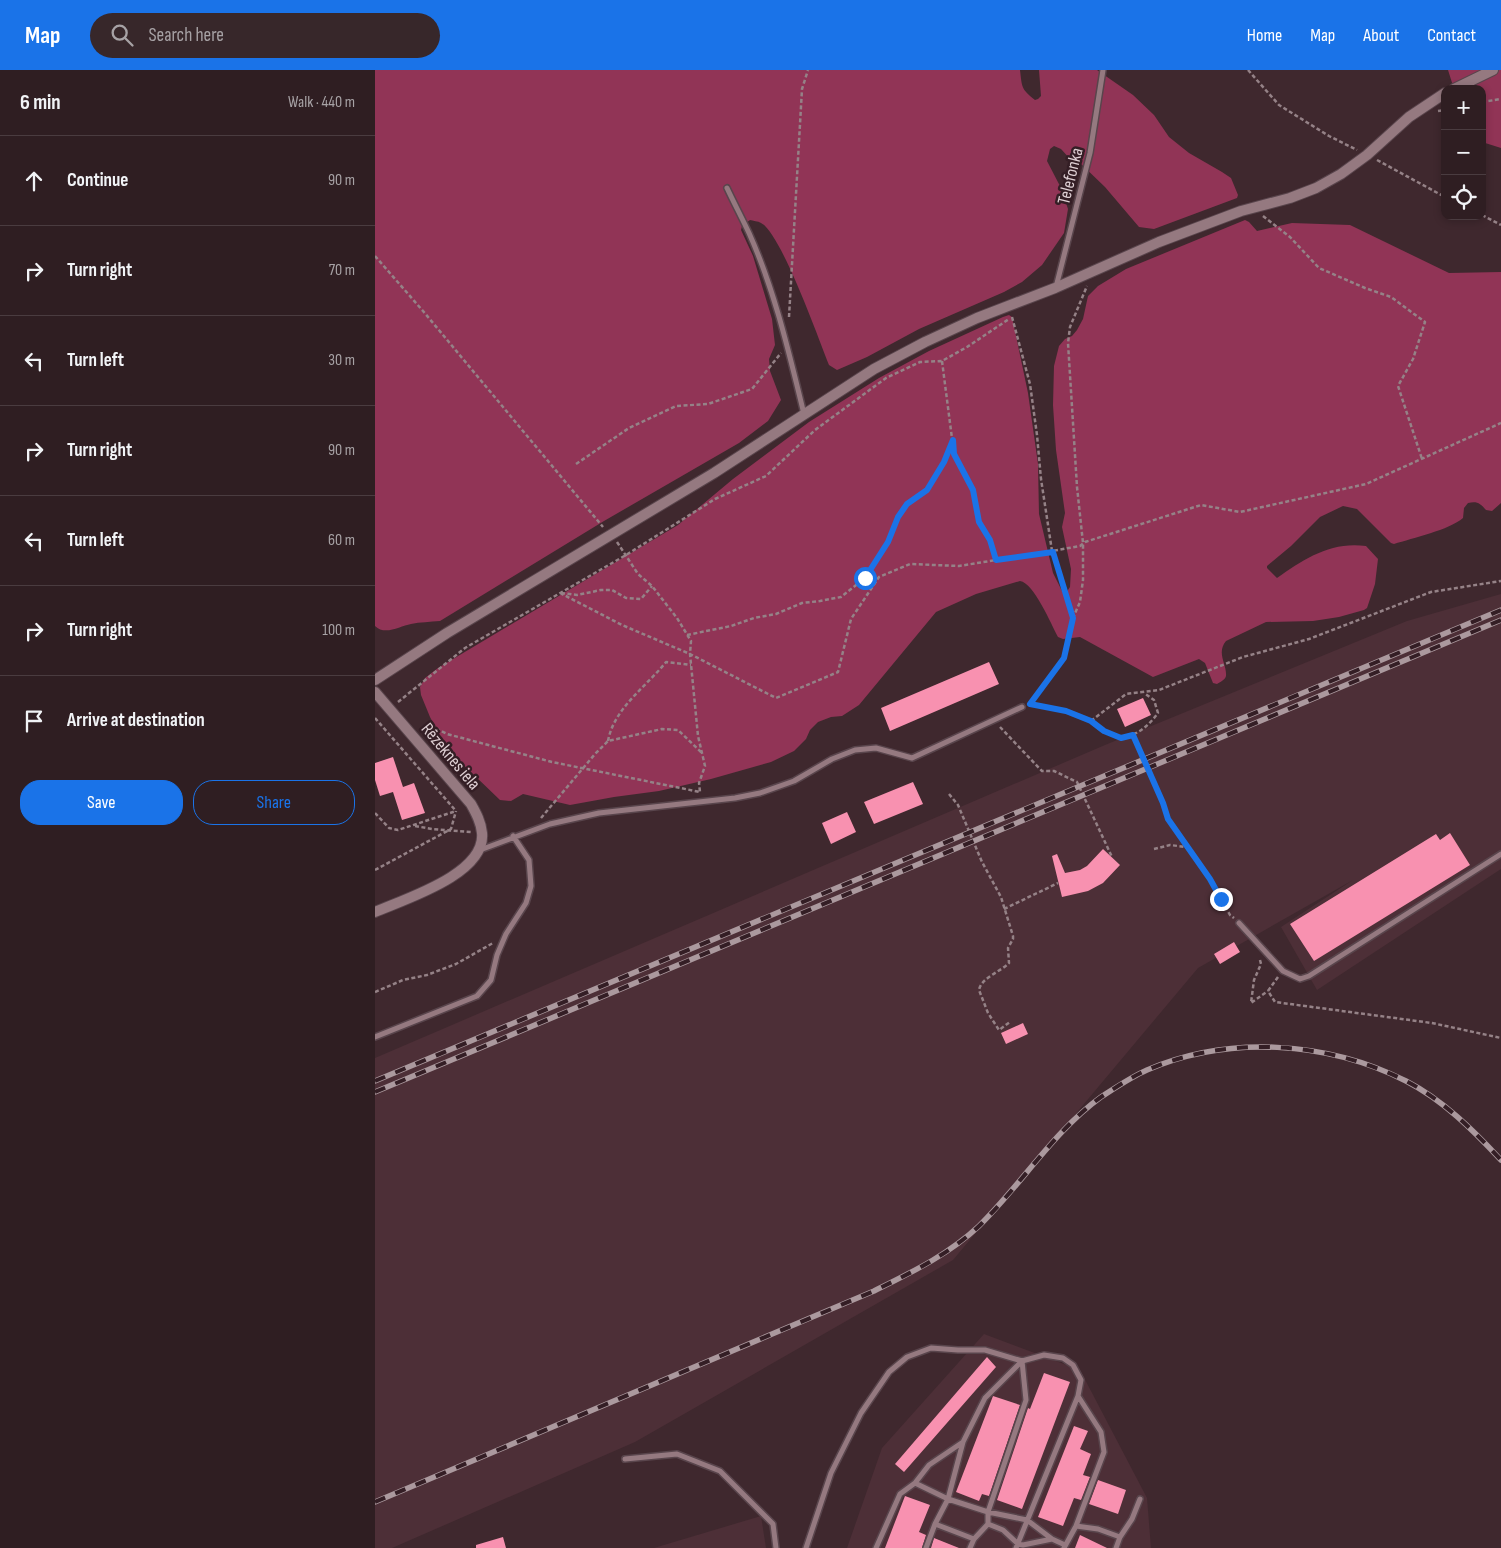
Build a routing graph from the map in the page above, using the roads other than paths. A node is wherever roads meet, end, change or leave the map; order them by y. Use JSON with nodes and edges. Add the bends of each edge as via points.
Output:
{"nodes":[{"id":1,"x":1103,"y":70,"type":"edge"},
{"id":2,"x":1493,"y":70,"type":"edge"},
{"id":3,"x":1462,"y":85,"type":"edge"},
{"id":4,"x":1441,"y":96,"type":"edge"},
{"id":5,"x":727,"y":188,"type":"dead end"},
{"id":6,"x":1055,"y":288,"type":"junction"},
{"id":7,"x":804,"y":414,"type":"junction"},
{"id":8,"x":375,"y":680,"type":"edge"},
{"id":9,"x":375,"y":692,"type":"edge"},
{"id":10,"x":1022,"y":707,"type":"road end"},
{"id":11,"x":513,"y":836,"type":"junction"},
{"id":12,"x":480,"y":850,"type":"junction"},
{"id":13,"x":1501,"y":854,"type":"edge"},
{"id":14,"x":375,"y":912,"type":"edge"},
{"id":15,"x":1239,"y":923,"type":"road end"},
{"id":16,"x":375,"y":1037,"type":"edge"},
{"id":17,"x":1022,"y":1361,"type":"junction"},
{"id":18,"x":1078,"y":1396,"type":"junction"},
{"id":19,"x":963,"y":1442,"type":"junction"},
{"id":20,"x":625,"y":1459,"type":"dead end"},
{"id":21,"x":915,"y":1483,"type":"junction"},
{"id":22,"x":948,"y":1499,"type":"junction"},
{"id":23,"x":1140,"y":1499,"type":"dead end"},
{"id":24,"x":988,"y":1512,"type":"junction"},
{"id":25,"x":1027,"y":1520,"type":"junction"},
{"id":26,"x":935,"y":1524,"type":"junction"},
{"id":27,"x":989,"y":1524,"type":"junction"},
{"id":28,"x":1076,"y":1526,"type":"junction"},
{"id":29,"x":1120,"y":1537,"type":"junction"},
{"id":30,"x":974,"y":1538,"type":"junction"},
{"id":31,"x":1052,"y":1539,"type":"junction"},
{"id":32,"x":1017,"y":1546,"type":"edge"},
{"id":33,"x":1064,"y":1546,"type":"edge"},
{"id":34,"x":776,"y":1548,"type":"edge"},
{"id":35,"x":806,"y":1548,"type":"edge"},
{"id":36,"x":876,"y":1548,"type":"edge"},
{"id":37,"x":926,"y":1548,"type":"edge"},
{"id":38,"x":971,"y":1548,"type":"edge"},
{"id":39,"x":1116,"y":1548,"type":"edge"}],
"edges":[{"from":1,"to":6,"type":"lane","name":"Telefonka","via":[[1090,153]]},
{"from":2,"to":3,"type":"street"},
{"from":4,"to":6,"type":"street","via":[[1409,117],[1367,155],[1316,188],[1159,242]]},
{"from":5,"to":7,"type":"lane","via":[[749,234],[770,291]]},
{"from":6,"to":7,"type":"street","via":[[925,342],[874,369]]},
{"from":7,"to":8,"type":"street","via":[[714,473],[447,632]]},
{"from":9,"to":12,"type":"street","name":"Rēzeknes iela","via":[[471,804],[483,834]]},
{"from":10,"to":11,"type":"lane","via":[[912,758],[875,748],[855,750],[794,781],[760,793],[599,813]]},
{"from":11,"to":12,"type":"lane"},
{"from":11,"to":16,"type":"lane","via":[[529,860],[531,886],[526,903],[505,936],[491,980],[477,996]]},
{"from":12,"to":14,"type":"street","via":[[472,861],[451,877]]},
{"from":13,"to":15,"type":"lane","via":[[1300,979],[1283,970]]},
{"from":17,"to":18,"type":"lane","via":[[1044,1355],[1063,1358],[1073,1365],[1081,1380]]},
{"from":17,"to":19,"type":"lane","via":[[985,1398]]},
{"from":17,"to":24,"type":"lane","via":[[1026,1400]]},
{"from":17,"to":35,"type":"lane","via":[[985,1350],[931,1348],[907,1356],[889,1372],[861,1413],[831,1472]]},
{"from":18,"to":25,"type":"lane"},
{"from":18,"to":28,"type":"lane","via":[[1101,1432],[1104,1452]]},
{"from":19,"to":21,"type":"lane","via":[[929,1465]]},
{"from":19,"to":22,"type":"lane"},
{"from":20,"to":34,"type":"lane","via":[[677,1454],[719,1471],[773,1524]]},
{"from":21,"to":22,"type":"lane"},
{"from":21,"to":36,"type":"lane","via":[[900,1494]]},
{"from":22,"to":24,"type":"lane"},
{"from":22,"to":26,"type":"lane"},
{"from":23,"to":29,"type":"lane","via":[[1132,1520]]},
{"from":24,"to":25,"type":"lane"},
{"from":24,"to":27,"type":"lane"},
{"from":25,"to":31,"type":"lane"},
{"from":25,"to":32,"type":"lane"},
{"from":26,"to":30,"type":"lane"},
{"from":26,"to":37,"type":"lane"},
{"from":27,"to":30,"type":"lane"},
{"from":27,"to":32,"type":"lane","via":[[1003,1530]]},
{"from":28,"to":29,"type":"lane","via":[[1099,1529]]},
{"from":28,"to":33,"type":"lane"},
{"from":29,"to":39,"type":"lane"},
{"from":30,"to":38,"type":"lane"},
{"from":31,"to":32,"type":"lane"},
{"from":31,"to":33,"type":"lane"}]}
